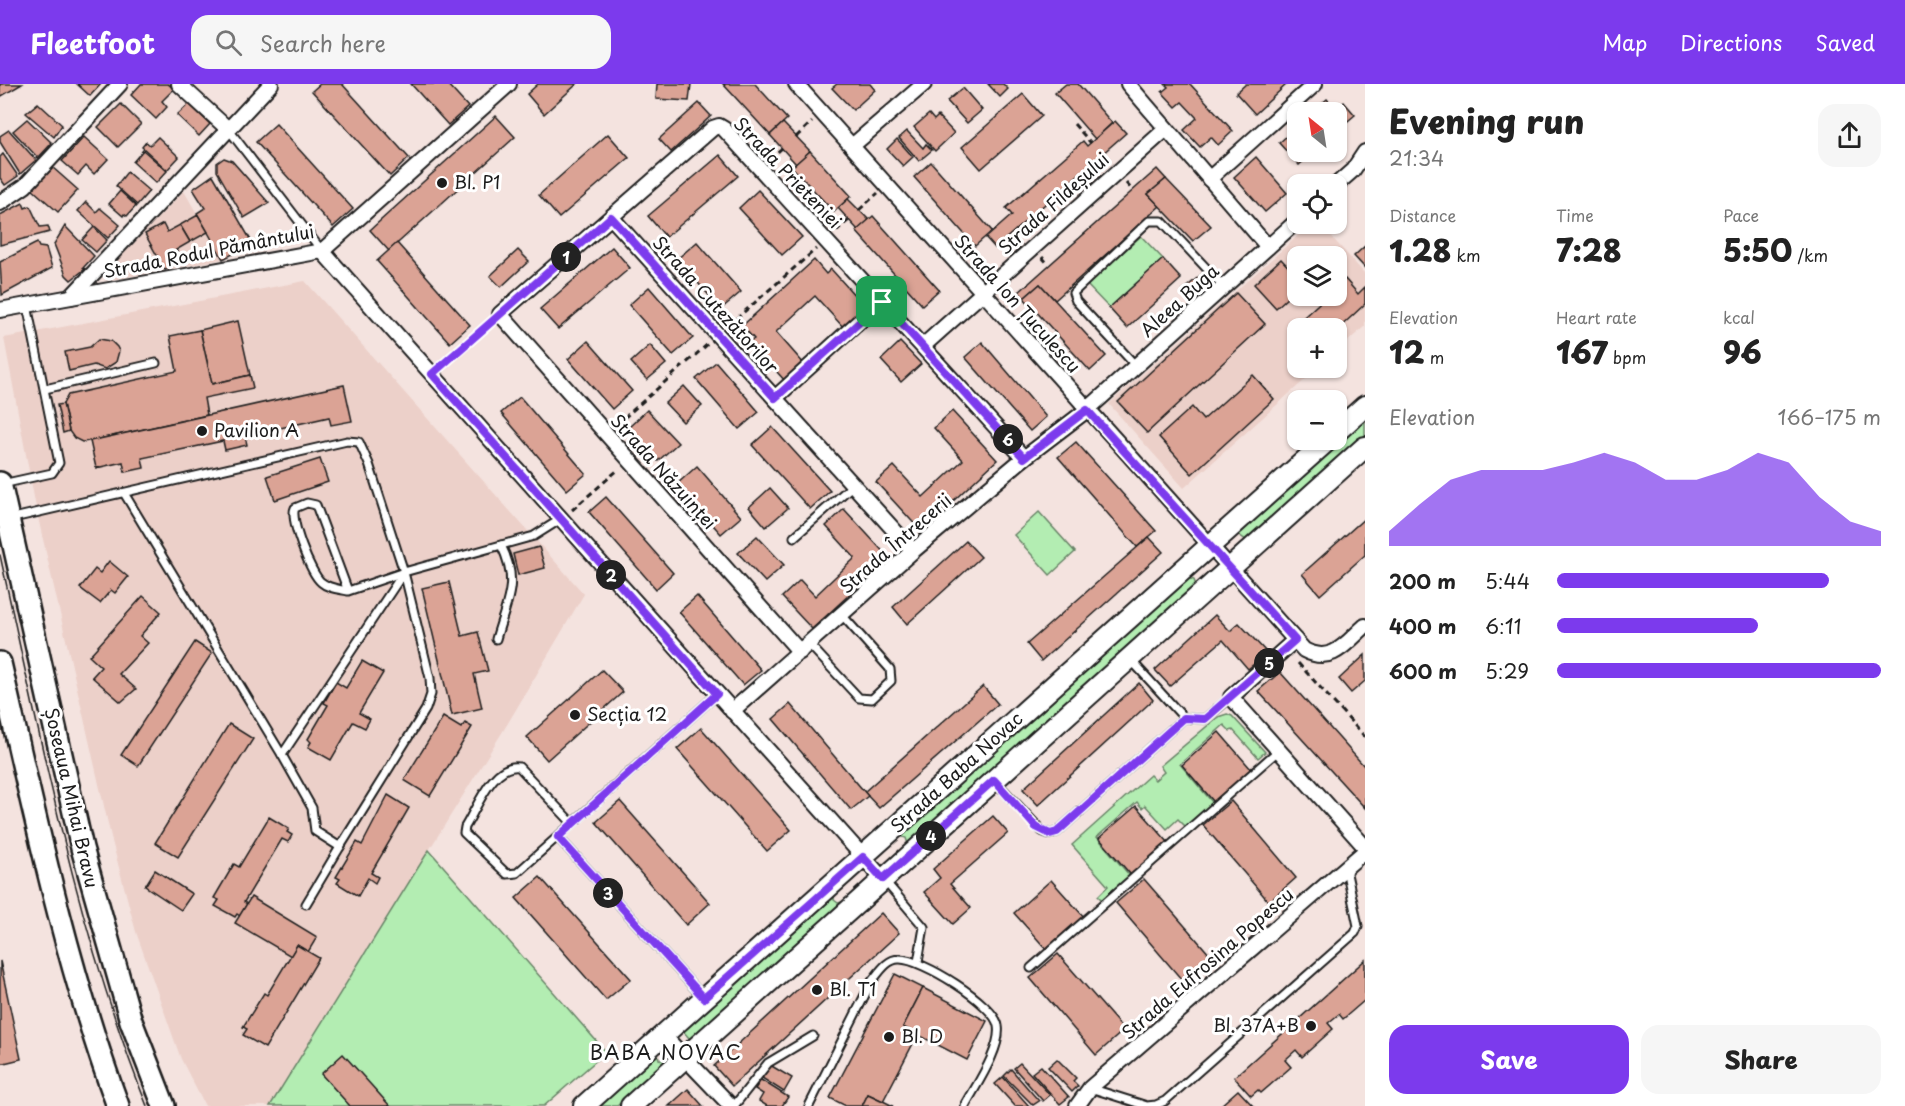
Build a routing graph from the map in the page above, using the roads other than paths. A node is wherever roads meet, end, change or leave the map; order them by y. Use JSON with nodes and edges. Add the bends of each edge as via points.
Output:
{"nodes":[{"id":1,"x":120,"y":84,"type":"edge"},
{"id":2,"x":179,"y":84,"type":"edge"},
{"id":3,"x":271,"y":84,"type":"edge"},
{"id":4,"x":509,"y":84,"type":"edge"},
{"id":5,"x":796,"y":84,"type":"edge"},
{"id":6,"x":902,"y":84,"type":"edge"},
{"id":7,"x":924,"y":84,"type":"edge"},
{"id":8,"x":1128,"y":84,"type":"edge"},
{"id":9,"x":1315,"y":84,"type":"edge"},
{"id":10,"x":911,"y":95,"type":"junction"},
{"id":11,"x":1166,"y":129,"type":"junction"},
{"id":12,"x":229,"y":130,"type":"junction"},
{"id":13,"x":852,"y":146,"type":"junction"},
{"id":14,"x":1364,"y":159,"type":"edge"},
{"id":15,"x":1347,"y":175,"type":"edge"},
{"id":16,"x":1209,"y":179,"type":"junction"},
{"id":17,"x":0,"y":203,"type":"edge"},
{"id":18,"x":611,"y":217,"type":"junction"},
{"id":19,"x":1287,"y":230,"type":"edge"},
{"id":20,"x":1268,"y":247,"type":"junction"},
{"id":21,"x":322,"y":251,"type":"junction"},
{"id":22,"x":1224,"y":287,"type":"junction"},
{"id":23,"x":982,"y":292,"type":"junction"},
{"id":24,"x":70,"y":297,"type":"junction"},
{"id":25,"x":882,"y":302,"type":"junction"},
{"id":26,"x":27,"y":305,"type":"junction"},
{"id":27,"x":0,"y":310,"type":"edge"},
{"id":28,"x":500,"y":314,"type":"joint"},
{"id":29,"x":923,"y":346,"type":"junction"},
{"id":30,"x":156,"y":363,"type":"dead end"},
{"id":31,"x":1136,"y":366,"type":"junction"},
{"id":32,"x":45,"y":389,"type":"junction"},
{"id":33,"x":775,"y":398,"type":"junction"},
{"id":34,"x":1365,"y":406,"type":"edge"},
{"id":35,"x":1087,"y":410,"type":"junction"},
{"id":36,"x":1347,"y":422,"type":"edge"},
{"id":37,"x":1365,"y":447,"type":"edge"},
{"id":38,"x":1317,"y":450,"type":"edge"},
{"id":39,"x":1024,"y":458,"type":"junction"},
{"id":40,"x":0,"y":484,"type":"edge"},
{"id":41,"x":854,"y":485,"type":"junction"},
{"id":42,"x":124,"y":493,"type":"junction"},
{"id":43,"x":561,"y":519,"type":"junction"},
{"id":44,"x":7,"y":520,"type":"junction"},
{"id":45,"x":794,"y":537,"type":"dead end"},
{"id":46,"x":501,"y":545,"type":"junction"},
{"id":47,"x":1211,"y":547,"type":"junction"},
{"id":48,"x":913,"y":551,"type":"junction"},
{"id":49,"x":1230,"y":569,"type":"junction"},
{"id":50,"x":404,"y":572,"type":"junction"},
{"id":51,"x":348,"y":591,"type":"junction"},
{"id":52,"x":842,"y":615,"type":"junction"},
{"id":53,"x":1363,"y":633,"type":"edge"},
{"id":54,"x":496,"y":639,"type":"dead end"},
{"id":55,"x":1290,"y":644,"type":"junction"},
{"id":56,"x":804,"y":648,"type":"junction"},
{"id":57,"x":1130,"y":659,"type":"junction"},
{"id":58,"x":0,"y":663,"type":"edge"},
{"id":59,"x":3,"y":691,"type":"edge"},
{"id":60,"x":717,"y":694,"type":"junction"},
{"id":61,"x":1231,"y":697,"type":"junction"},
{"id":62,"x":732,"y":711,"type":"junction"},
{"id":63,"x":1184,"y":718,"type":"junction"},
{"id":64,"x":1279,"y":750,"type":"junction"},
{"id":65,"x":282,"y":754,"type":"junction"},
{"id":66,"x":994,"y":780,"type":"junction"},
{"id":67,"x":572,"y":823,"type":"junction"},
{"id":68,"x":558,"y":837,"type":"junction"},
{"id":69,"x":340,"y":847,"type":"junction"},
{"id":70,"x":1365,"y":849,"type":"edge"},
{"id":71,"x":863,"y":857,"type":"junction"},
{"id":72,"x":1346,"y":869,"type":"junction"},
{"id":73,"x":883,"y":879,"type":"junction"},
{"id":74,"x":306,"y":904,"type":"dead end"},
{"id":75,"x":918,"y":962,"type":"junction"},
{"id":76,"x":1031,"y":968,"type":"dead end"},
{"id":77,"x":704,"y":998,"type":"junction"},
{"id":78,"x":663,"y":1035,"type":"junction"},
{"id":79,"x":813,"y":1036,"type":"dead end"},
{"id":80,"x":685,"y":1057,"type":"junction"},
{"id":81,"x":1090,"y":1088,"type":"junction"},
{"id":82,"x":118,"y":1106,"type":"edge"},
{"id":83,"x":164,"y":1106,"type":"edge"},
{"id":84,"x":584,"y":1106,"type":"edge"},
{"id":85,"x":631,"y":1106,"type":"edge"},
{"id":86,"x":733,"y":1106,"type":"edge"},
{"id":87,"x":809,"y":1106,"type":"edge"},
{"id":88,"x":965,"y":1106,"type":"edge"},
{"id":89,"x":1077,"y":1106,"type":"edge"}],
"edges":[{"from":1,"to":17,"type":"street","via":[[25,186]]},
{"from":2,"to":12,"type":"street"},
{"from":3,"to":12,"type":"street"},
{"from":4,"to":21,"type":"street","name":"Strada Rodul Pământului"},
{"from":5,"to":13,"type":"street","name":"Strada Ion Țuculescu"},
{"from":6,"to":10,"type":"street"},
{"from":7,"to":10,"type":"street"},
{"from":8,"to":11,"type":"street"},
{"from":9,"to":16,"type":"street"},
{"from":10,"to":13,"type":"street"},
{"from":11,"to":16,"type":"street"},
{"from":11,"to":23,"type":"street","name":"Strada Fildeșului"},
{"from":12,"to":21,"type":"lane"},
{"from":12,"to":24,"type":"street"},
{"from":13,"to":23,"type":"street","name":"Strada Ion Țuculescu"},
{"from":14,"to":15,"type":"street"},
{"from":16,"to":20,"type":"street"},
{"from":18,"to":25,"type":"street","name":"Strada Prieteniei","via":[[719,126]]},
{"from":18,"to":28,"type":"street","name":"Strada Prieteniei"},
{"from":18,"to":33,"type":"street","name":"Strada Cutezătorilor"},
{"from":19,"to":20,"type":"street","name":"Aleea Buga"},
{"from":20,"to":22,"type":"street","name":"Aleea Buga"},
{"from":21,"to":24,"type":"street","name":"Strada Rodul Pământului"},
{"from":21,"to":43,"type":"street"},
{"from":22,"to":31,"type":"street","name":"Aleea Buga"},
{"from":22,"to":31,"type":"lane","via":[[1162,221],[1149,221],[1073,293]]},
{"from":23,"to":29,"type":"street","name":"Strada Fildeșului"},
{"from":23,"to":35,"type":"street","name":"Strada Ion Țuculescu"},
{"from":24,"to":26,"type":"street","name":"Strada Rodul Pământului"},
{"from":25,"to":29,"type":"street","name":"Strada Prieteniei"},
{"from":25,"to":33,"type":"street"},
{"from":26,"to":27,"type":"street","name":"Strada Rodul Pământului"},
{"from":26,"to":32,"type":"lane"},
{"from":28,"to":56,"type":"street","name":"Strada Năzuinței"},
{"from":29,"to":39,"type":"street","name":"Strada Prieteniei"},
{"from":30,"to":32,"type":"lane"},
{"from":31,"to":35,"type":"street","name":"Aleea Buga"},
{"from":32,"to":40,"type":"lane","via":[[59,456],[57,467],[47,475]]},
{"from":33,"to":41,"type":"street","name":"Strada Cutezătorilor"},
{"from":34,"to":36,"type":"main road"},
{"from":35,"to":39,"type":"street","name":"Strada Întrecerii"},
{"from":35,"to":47,"type":"street","name":"Strada Ion Țuculescu"},
{"from":37,"to":49,"type":"main road","name":"Strada Baba Novac"},
{"from":38,"to":47,"type":"main road","name":"Strada Baba Novac"},
{"from":39,"to":48,"type":"street","name":"Strada Întrecerii"},
{"from":40,"to":44,"type":"main road","name":"Șoseaua Mihai Bravu"},
{"from":41,"to":45,"type":"lane"},
{"from":41,"to":48,"type":"street","name":"Strada Cutezătorilor"},
{"from":42,"to":44,"type":"lane"},
{"from":42,"to":50,"type":"lane","via":[[347,441],[360,442]]},
{"from":42,"to":65,"type":"lane"},
{"from":43,"to":46,"type":"lane","via":[[534,536]]},
{"from":43,"to":60,"type":"street"},
{"from":44,"to":83,"type":"main road","name":"Șoseaua Mihai Bravu","via":[[101,921],[131,1021]]},
{"from":46,"to":50,"type":"lane"},
{"from":46,"to":54,"type":"lane","via":[[511,565],[512,583]]},
{"from":47,"to":49,"type":"street","name":"Strada Ion Țuculescu"},
{"from":47,"to":71,"type":"main road","name":"Strada Baba Novac"},
{"from":48,"to":52,"type":"street","name":"Strada Întrecerii"},
{"from":49,"to":55,"type":"street"},
{"from":49,"to":57,"type":"main road","name":"Strada Baba Novac"},
{"from":50,"to":51,"type":"lane"},
{"from":50,"to":65,"type":"lane"},
{"from":50,"to":69,"type":"lane","via":[[431,694],[426,709]]},
{"from":51,"to":51,"type":"lane","via":[[316,506],[307,503],[295,508],[292,519],[316,576],[329,587]]},
{"from":52,"to":56,"type":"street","name":"Strada Întrecerii"},
{"from":52,"to":56,"type":"lane","via":[[890,669],[891,681],[879,693],[872,699],[859,698]]},
{"from":53,"to":55,"type":"street","via":[[1326,656],[1312,655]]},
{"from":55,"to":61,"type":"street"},
{"from":56,"to":62,"type":"street","name":"Strada Întrecerii"},
{"from":57,"to":63,"type":"lane"},
{"from":57,"to":66,"type":"main road","name":"Strada Baba Novac"},
{"from":58,"to":59,"type":"main road"},
{"from":59,"to":82,"type":"main road","via":[[66,944]]},
{"from":60,"to":62,"type":"street"},
{"from":60,"to":67,"type":"lane"},
{"from":61,"to":63,"type":"lane","via":[[1205,719]]},
{"from":61,"to":64,"type":"street"},
{"from":62,"to":71,"type":"street"},
{"from":63,"to":66,"type":"lane","via":[[1057,832],[1042,831]]},
{"from":64,"to":70,"type":"street"},
{"from":64,"to":76,"type":"lane"},
{"from":65,"to":69,"type":"lane","via":[[312,808],[315,831]]},
{"from":66,"to":73,"type":"main road","name":"Strada Baba Novac"},
{"from":67,"to":68,"type":"lane"},
{"from":67,"to":68,"type":"lane","via":[[519,766],[512,765],[498,774],[464,833],[511,875]]},
{"from":68,"to":77,"type":"lane"},
{"from":69,"to":74,"type":"lane"},
{"from":70,"to":72,"type":"street","name":"Strada Eufrosina Popescu"},
{"from":71,"to":73,"type":"street"},
{"from":71,"to":77,"type":"main road","name":"Strada Baba Novac"},
{"from":72,"to":81,"type":"street","name":"Strada Eufrosina Popescu"},
{"from":72,"to":81,"type":"lane","via":[[1358,926],[1355,933],[1165,1101],[1147,1106]]},
{"from":73,"to":75,"type":"lane","via":[[924,927]]},
{"from":73,"to":80,"type":"main road","name":"Strada Baba Novac"},
{"from":75,"to":87,"type":"lane","via":[[892,960],[872,981]]},
{"from":75,"to":88,"type":"lane","via":[[983,1003],[995,1015],[999,1027],[993,1052]]},
{"from":77,"to":78,"type":"main road","name":"Strada Baba Novac"},
{"from":78,"to":80,"type":"street"},
{"from":78,"to":84,"type":"main road","name":"Strada Baba Novac"},
{"from":79,"to":86,"type":"lane","via":[[768,1063]]},
{"from":80,"to":85,"type":"main road","name":"Strada Baba Novac"},
{"from":80,"to":86,"type":"street"},
{"from":81,"to":89,"type":"street","name":"Strada Eufrosina Popescu"}]}
